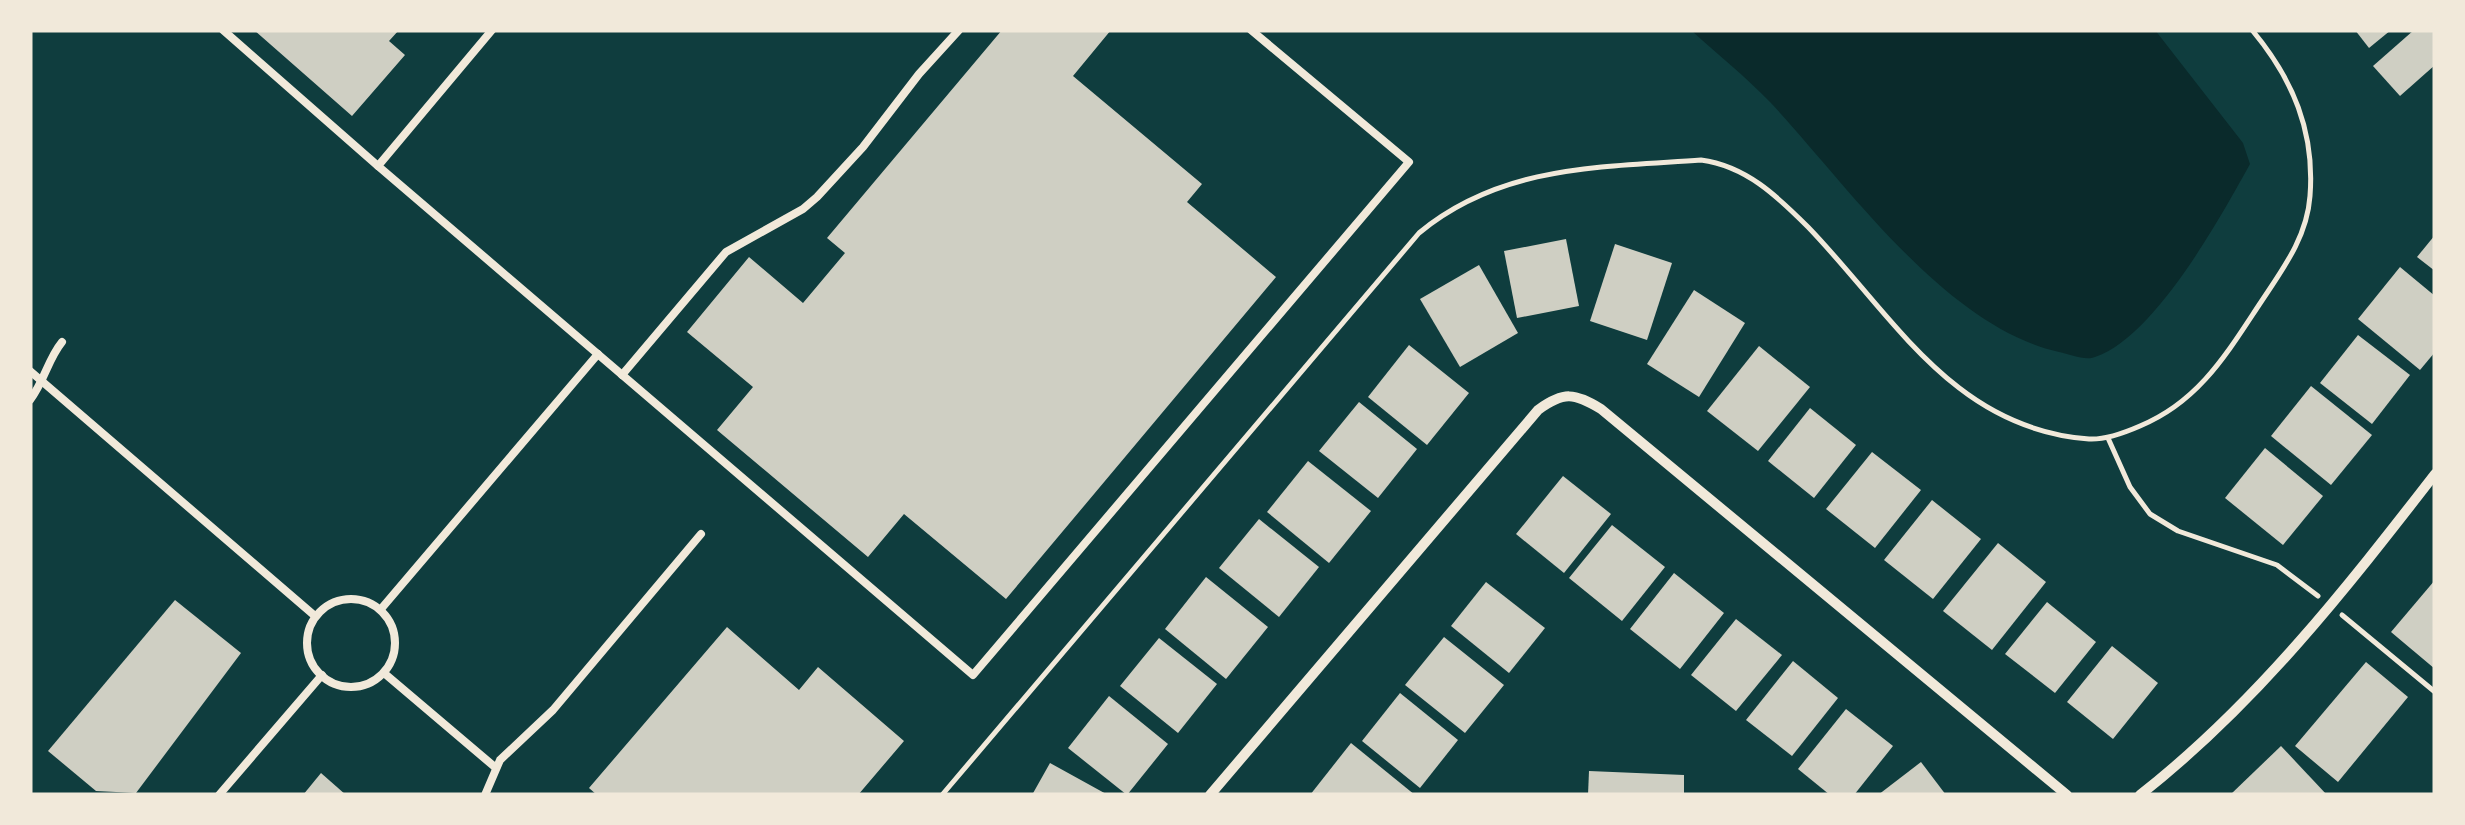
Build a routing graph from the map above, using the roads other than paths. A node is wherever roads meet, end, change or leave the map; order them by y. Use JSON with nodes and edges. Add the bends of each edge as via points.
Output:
{"nodes":[{"id":1,"x":223,"y":30,"type":"edge"},
{"id":2,"x":492,"y":30,"type":"edge"},
{"id":3,"x":959,"y":30,"type":"edge"},
{"id":4,"x":1251,"y":30,"type":"edge"},
{"id":5,"x":378,"y":166,"type":"junction"},
{"id":6,"x":62,"y":342,"type":"dead end"},
{"id":7,"x":598,"y":354,"type":"junction"},
{"id":8,"x":30,"y":371,"type":"edge"},
{"id":9,"x":622,"y":375,"type":"junction"},
{"id":10,"x":43,"y":382,"type":"junction"},
{"id":11,"x":30,"y":400,"type":"edge"},
{"id":12,"x":2435,"y":474,"type":"edge"},
{"id":13,"x":701,"y":534,"type":"dead end"},
{"id":14,"x":381,"y":609,"type":"junction"},
{"id":15,"x":315,"y":616,"type":"junction"},
{"id":16,"x":384,"y":673,"type":"junction"},
{"id":17,"x":322,"y":676,"type":"junction"},
{"id":18,"x":496,"y":768,"type":"junction"},
{"id":19,"x":218,"y":795,"type":"edge"},
{"id":20,"x":485,"y":795,"type":"edge"},
{"id":21,"x":1210,"y":795,"type":"edge"},
{"id":22,"x":2067,"y":795,"type":"edge"},
{"id":23,"x":2140,"y":795,"type":"edge"}],
"edges":[{"from":1,"to":5,"type":"lane"},
{"from":2,"to":5,"type":"lane"},
{"from":3,"to":9,"type":"lane","via":[[818,197],[726,252]]},
{"from":4,"to":9,"type":"lane","via":[[1409,162],[974,675]]},
{"from":5,"to":7,"type":"lane"},
{"from":6,"to":10,"type":"lane"},
{"from":7,"to":9,"type":"lane"},
{"from":7,"to":14,"type":"lane"},
{"from":8,"to":10,"type":"lane"},
{"from":10,"to":11,"type":"lane"},
{"from":10,"to":15,"type":"lane"},
{"from":12,"to":23,"type":"street","via":[[2286,659]]},
{"from":13,"to":18,"type":"lane"},
{"from":14,"to":15,"type":"lane","via":[[354,598]]},
{"from":14,"to":16,"type":"lane","via":[[395,634]]},
{"from":15,"to":17,"type":"lane","via":[[307,640]]},
{"from":16,"to":17,"type":"lane","via":[[346,687]]},
{"from":16,"to":18,"type":"lane"},
{"from":17,"to":19,"type":"lane"},
{"from":18,"to":20,"type":"lane"},
{"from":21,"to":22,"type":"street","via":[[1538,410],[1572,396],[1600,409]]}]}
